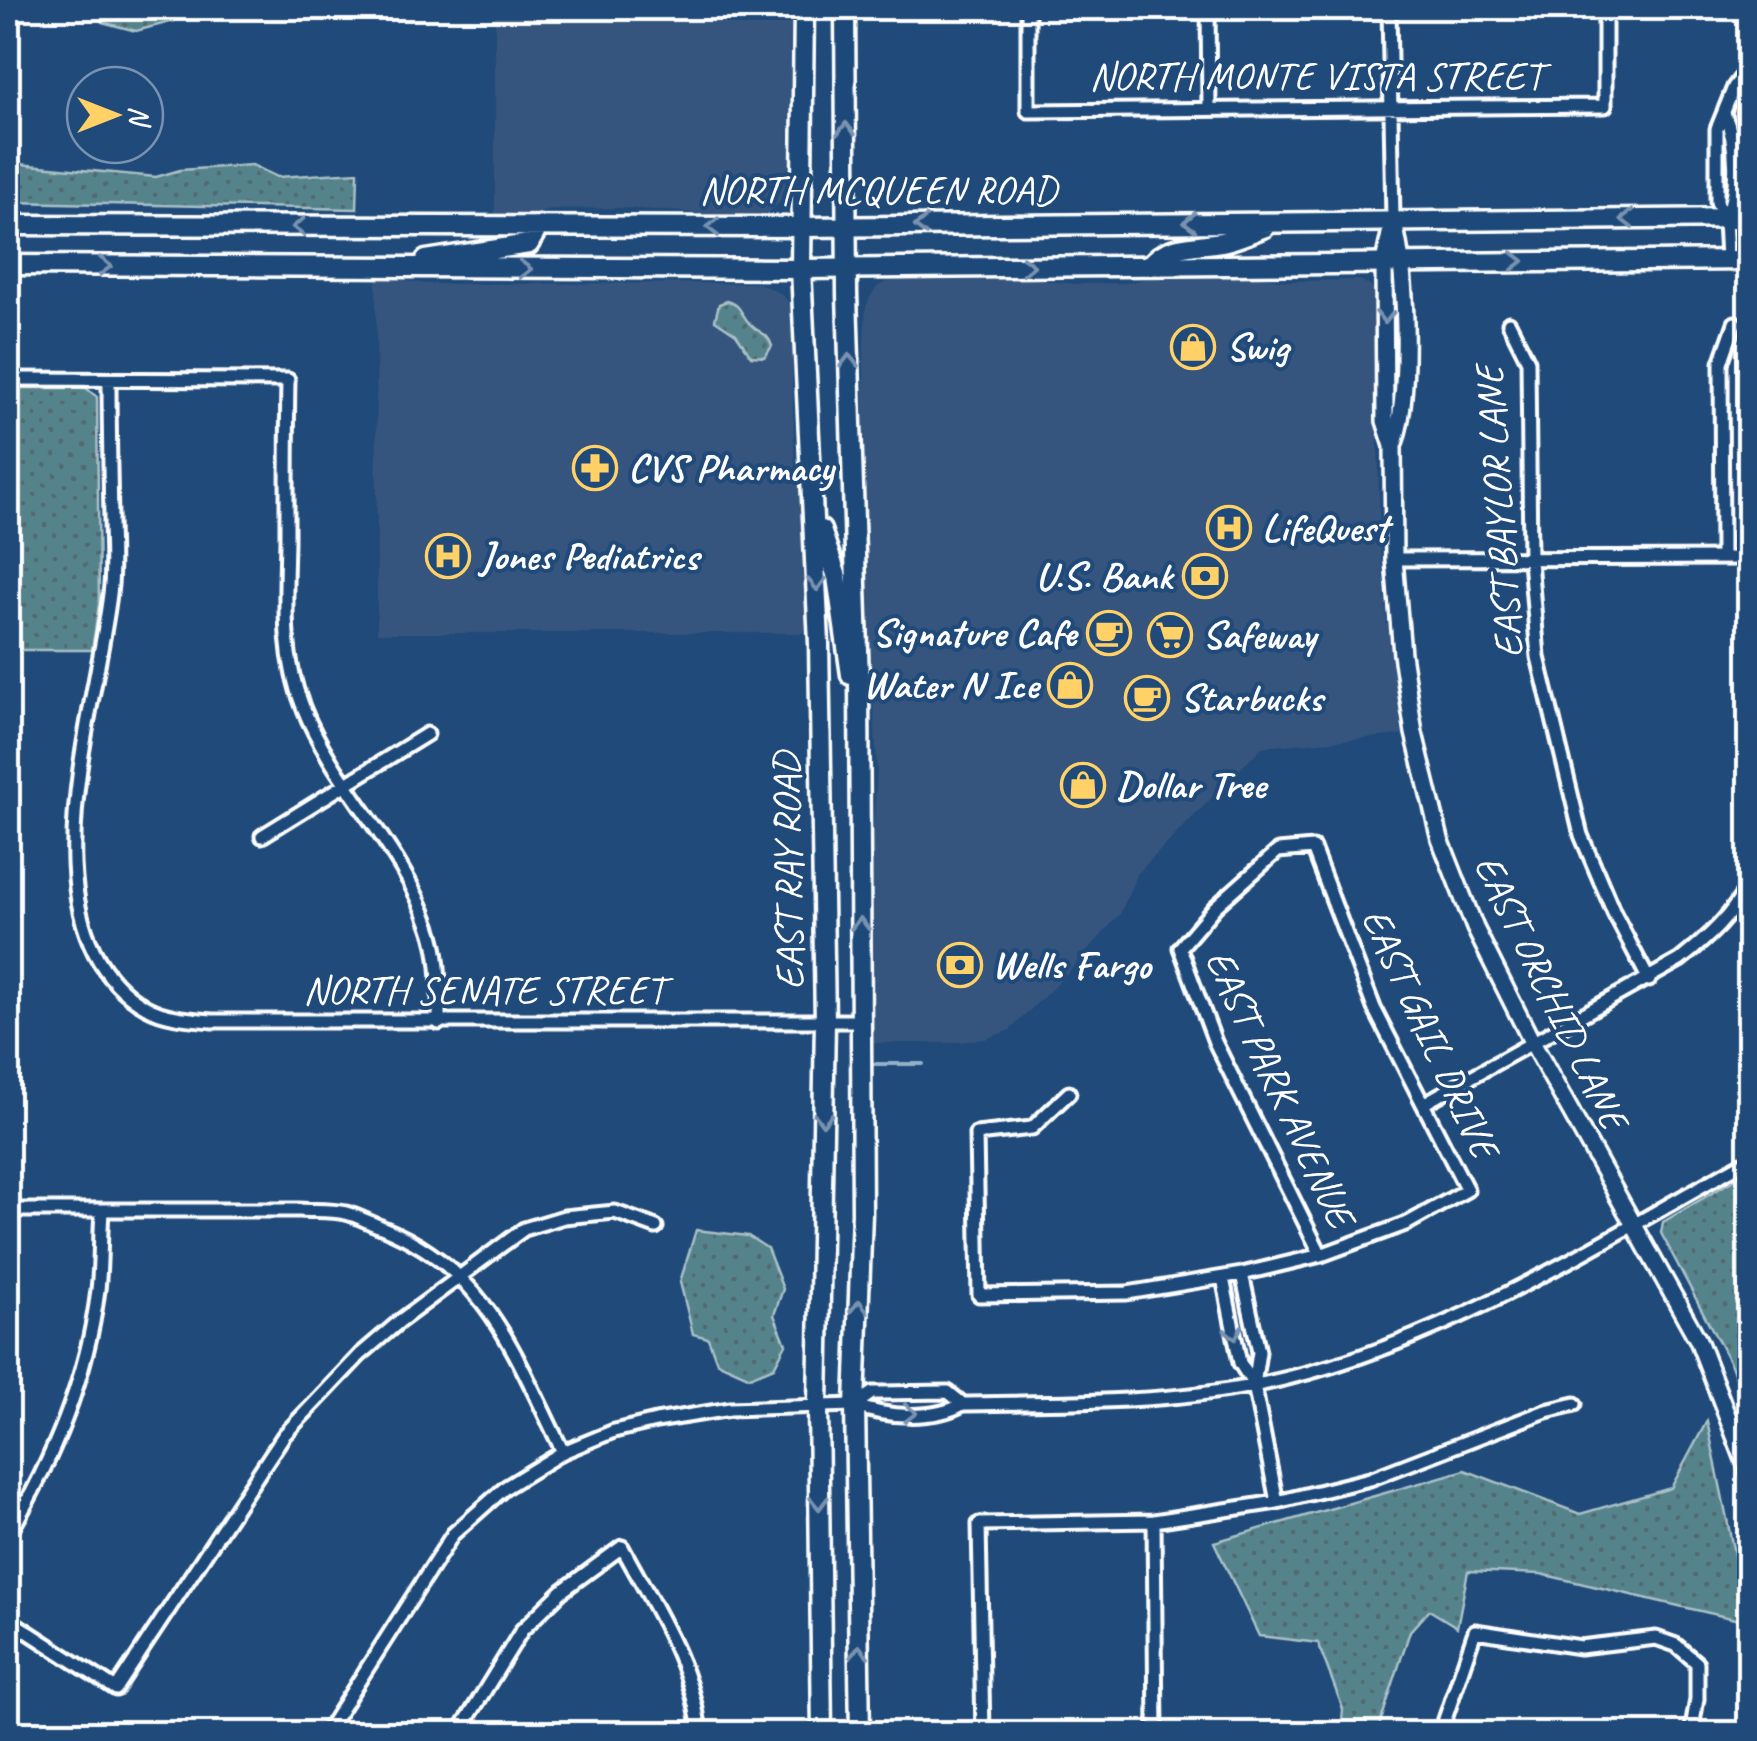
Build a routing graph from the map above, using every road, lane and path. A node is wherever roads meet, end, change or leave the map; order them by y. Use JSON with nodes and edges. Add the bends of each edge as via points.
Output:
{"nodes":[{"id":1,"x":804,"y":8,"type":"edge"},
{"id":2,"x":845,"y":8,"type":"edge"},
{"id":3,"x":1028,"y":8,"type":"edge"},
{"id":4,"x":1208,"y":8,"type":"edge"},
{"id":5,"x":1389,"y":8,"type":"edge"},
{"id":6,"x":1605,"y":8,"type":"edge"},
{"id":7,"x":1750,"y":66,"type":"edge"},
{"id":8,"x":1209,"y":108,"type":"junction"},
{"id":9,"x":1390,"y":108,"type":"junction"},
{"id":10,"x":1750,"y":218,"type":"edge"},
{"id":11,"x":1725,"y":219,"type":"junction"},
{"id":12,"x":1393,"y":220,"type":"junction"},
{"id":13,"x":1280,"y":222,"type":"junction"},
{"id":14,"x":8,"y":225,"type":"edge"},
{"id":15,"x":538,"y":226,"type":"junction"},
{"id":16,"x":846,"y":226,"type":"junction"},
{"id":17,"x":801,"y":227,"type":"junction"},
{"id":18,"x":1726,"y":260,"type":"junction"},
{"id":19,"x":1750,"y":260,"type":"edge"},
{"id":20,"x":1394,"y":262,"type":"junction"},
{"id":21,"x":1151,"y":265,"type":"junction"},
{"id":22,"x":8,"y":266,"type":"edge"},
{"id":23,"x":396,"y":268,"type":"junction"},
{"id":24,"x":847,"y":268,"type":"junction"},
{"id":25,"x":802,"y":269,"type":"junction"},
{"id":26,"x":1509,"y":323,"type":"dead end"},
{"id":27,"x":1735,"y":323,"type":"dead end"},
{"id":28,"x":8,"y":379,"type":"edge"},
{"id":29,"x":108,"y":380,"type":"junction"},
{"id":30,"x":814,"y":512,"type":"junction"},
{"id":31,"x":1722,"y":557,"type":"junction"},
{"id":32,"x":1750,"y":558,"type":"edge"},
{"id":33,"x":1394,"y":559,"type":"junction"},
{"id":34,"x":1530,"y":560,"type":"junction"},
{"id":35,"x":859,"y":682,"type":"junction"},
{"id":36,"x":427,"y":734,"type":"dead end"},
{"id":37,"x":346,"y":784,"type":"junction"},
{"id":38,"x":262,"y":836,"type":"dead end"},
{"id":39,"x":1314,"y":848,"type":"joint"},
{"id":40,"x":1750,"y":882,"type":"edge"},
{"id":41,"x":1648,"y":980,"type":"junction"},
{"id":42,"x":825,"y":1022,"type":"junction"},
{"id":43,"x":861,"y":1022,"type":"junction"},
{"id":44,"x":439,"y":1023,"type":"junction"},
{"id":45,"x":1533,"y":1044,"type":"junction"},
{"id":46,"x":1068,"y":1093,"type":"dead end"},
{"id":47,"x":1423,"y":1104,"type":"junction"},
{"id":48,"x":1750,"y":1159,"type":"edge"},
{"id":49,"x":8,"y":1210,"type":"edge"},
{"id":50,"x":102,"y":1212,"type":"junction"},
{"id":51,"x":1633,"y":1224,"type":"junction"},
{"id":52,"x":656,"y":1228,"type":"dead end"},
{"id":53,"x":1321,"y":1256,"type":"junction"},
{"id":54,"x":1242,"y":1274,"type":"junction"},
{"id":55,"x":462,"y":1276,"type":"junction"},
{"id":56,"x":1223,"y":1278,"type":"junction"},
{"id":57,"x":1254,"y":1386,"type":"junction"},
{"id":58,"x":856,"y":1404,"type":"junction"},
{"id":59,"x":964,"y":1404,"type":"junction"},
{"id":60,"x":1575,"y":1404,"type":"dead end"},
{"id":61,"x":818,"y":1405,"type":"junction"},
{"id":62,"x":563,"y":1452,"type":"junction"},
{"id":63,"x":1750,"y":1475,"type":"edge"},
{"id":64,"x":1277,"y":1502,"type":"junction"},
{"id":65,"x":1154,"y":1521,"type":"junction"},
{"id":66,"x":8,"y":1536,"type":"edge"},
{"id":67,"x":8,"y":1618,"type":"edge"},
{"id":68,"x":325,"y":1734,"type":"edge"},
{"id":69,"x":458,"y":1734,"type":"edge"},
{"id":70,"x":700,"y":1734,"type":"edge"},
{"id":71,"x":822,"y":1734,"type":"edge"},
{"id":72,"x":860,"y":1734,"type":"edge"},
{"id":73,"x":983,"y":1734,"type":"edge"},
{"id":74,"x":1156,"y":1734,"type":"edge"},
{"id":75,"x":1440,"y":1734,"type":"edge"},
{"id":76,"x":1690,"y":1734,"type":"edge"}],
"edges":[{"from":1,"to":17,"type":"main road","name":"EAST RAY ROAD"},
{"from":16,"to":2,"type":"main road","name":"EAST RAY ROAD","one_way":true},
{"from":3,"to":8,"type":"street","name":"NORTH MONTE VISTA STREET","via":[[1028,112]]},
{"from":4,"to":8,"type":"street"},
{"from":5,"to":9,"type":"street","name":"EAST ORCHID LANE"},
{"from":6,"to":9,"type":"street","name":"NORTH MONTE VISTA STREET","via":[[1605,106]]},
{"from":7,"to":11,"type":"street","via":[[1717,130],[1717,202]]},
{"from":8,"to":9,"type":"street","name":"NORTH MONTE VISTA STREET"},
{"from":9,"to":12,"type":"street","name":"EAST ORCHID LANE"},
{"from":10,"to":11,"type":"main road","name":"NORTH MCQUEEN ROAD"},
{"from":11,"to":12,"type":"main road","name":"NORTH MCQUEEN ROAD","one_way":true},
{"from":11,"to":18,"type":"street"},
{"from":12,"to":13,"type":"main road","name":"NORTH MCQUEEN ROAD"},
{"from":12,"to":20,"type":"street","name":"EAST ORCHID LANE"},
{"from":13,"to":16,"type":"main road","name":"NORTH MCQUEEN ROAD","one_way":true},
{"from":13,"to":21,"type":"main road","via":[[1228,241],[1168,251]]},
{"from":15,"to":14,"type":"main road","name":"NORTH MCQUEEN ROAD","one_way":true},
{"from":17,"to":15,"type":"main road","name":"NORTH MCQUEEN ROAD","one_way":true},
{"from":15,"to":23,"type":"main road","via":[[529,244]]},
{"from":16,"to":17,"type":"main road","name":"NORTH MCQUEEN ROAD"},
{"from":16,"to":24,"type":"main road","name":"EAST RAY ROAD"},
{"from":17,"to":25,"type":"main road","name":"EAST RAY ROAD"},
{"from":18,"to":19,"type":"main road","name":"NORTH MCQUEEN ROAD"},
{"from":20,"to":18,"type":"main road","name":"NORTH MCQUEEN ROAD","one_way":true},
{"from":20,"to":21,"type":"main road","name":"NORTH MCQUEEN ROAD"},
{"from":20,"to":33,"type":"street","name":"EAST ORCHID LANE","via":[[1386,421],[1393,446]]},
{"from":24,"to":21,"type":"main road","name":"NORTH MCQUEEN ROAD","one_way":true},
{"from":22,"to":23,"type":"main road","name":"NORTH MCQUEEN ROAD","one_way":true},
{"from":23,"to":25,"type":"main road","name":"NORTH MCQUEEN ROAD","one_way":true},
{"from":24,"to":25,"type":"main road","name":"NORTH MCQUEEN ROAD"},
{"from":35,"to":24,"type":"main road","name":"EAST RAY ROAD","one_way":true},
{"from":25,"to":30,"type":"main road","name":"EAST RAY ROAD"},
{"from":26,"to":34,"type":"street","name":"EAST BAYLOR LANE","via":[[1528,362]]},
{"from":27,"to":31,"type":"street","via":[[1721,363]]},
{"from":28,"to":29,"type":"street"},
{"from":29,"to":37,"type":"street","via":[[288,380],[291,670],[303,708]]},
{"from":29,"to":44,"type":"street","name":"NORTH SENATE STREET","via":[[112,582],[76,804],[78,911],[88,942],[117,985],[146,1008],[176,1018]]},
{"from":30,"to":35,"type":"main road","via":[[838,576],[847,666]]},
{"from":30,"to":42,"type":"main road","name":"EAST RAY ROAD","one_way":true},
{"from":31,"to":32,"type":"street"},
{"from":31,"to":34,"type":"street"},
{"from":33,"to":34,"type":"street"},
{"from":33,"to":45,"type":"street","name":"EAST ORCHID LANE","via":[[1414,733],[1440,839]]},
{"from":34,"to":41,"type":"street","name":"EAST BAYLOR LANE","via":[[1538,657],[1581,836]]},
{"from":43,"to":35,"type":"main road","name":"EAST RAY ROAD","one_way":true},
{"from":36,"to":37,"type":"street"},
{"from":37,"to":38,"type":"street"},
{"from":37,"to":44,"type":"street","via":[[417,895],[430,928],[439,968]]},
{"from":39,"to":47,"type":"street","name":"EAST GAIL DRIVE","via":[[1374,1008]]},
{"from":39,"to":53,"type":"street","name":"EAST PARK AVENUE","via":[[1278,851],[1180,948],[1215,1042]]},
{"from":40,"to":41,"type":"street","via":[[1714,934]]},
{"from":41,"to":45,"type":"street"},
{"from":42,"to":43,"type":"street","name":"NORTH SENATE STREET"},
{"from":42,"to":44,"type":"street","name":"NORTH SENATE STREET"},
{"from":42,"to":61,"type":"main road","name":"EAST RAY ROAD","one_way":true},
{"from":58,"to":43,"type":"main road","name":"EAST RAY ROAD","one_way":true},
{"from":45,"to":47,"type":"street"},
{"from":45,"to":51,"type":"street","name":"EAST ORCHID LANE"},
{"from":46,"to":56,"type":"street","via":[[1032,1128],[976,1134],[978,1295],[1128,1293]]},
{"from":47,"to":53,"type":"street","name":"EAST GAIL DRIVE","via":[[1467,1190]]},
{"from":48,"to":51,"type":"street"},
{"from":49,"to":50,"type":"street"},
{"from":50,"to":55,"type":"street","via":[[346,1214],[424,1246]]},
{"from":50,"to":66,"type":"street","via":[[86,1355],[40,1482]]},
{"from":51,"to":57,"type":"street","via":[[1414,1337]]},
{"from":51,"to":63,"type":"street","name":"EAST ORCHID LANE","via":[[1698,1340]]},
{"from":52,"to":55,"type":"street","via":[[615,1212],[564,1217],[524,1229]]},
{"from":53,"to":54,"type":"street"},
{"from":54,"to":56,"type":"street"},
{"from":54,"to":57,"type":"street","via":[[1259,1352]]},
{"from":55,"to":62,"type":"street","via":[[496,1317]]},
{"from":55,"to":67,"type":"street","via":[[360,1355],[284,1435],[116,1689]]},
{"from":56,"to":57,"type":"street","one_way":true,"via":[[1240,1362]]},
{"from":57,"to":59,"type":"street","via":[[1138,1400]]},
{"from":57,"to":64,"type":"street"},
{"from":58,"to":59,"type":"street","one_way":true,"via":[[874,1413],[947,1413]]},
{"from":58,"to":59,"type":"street","via":[[880,1393],[948,1392]]},
{"from":58,"to":61,"type":"street"},
{"from":72,"to":58,"type":"main road","name":"EAST RAY ROAD","one_way":true},
{"from":60,"to":64,"type":"street","via":[[1370,1479]]},
{"from":61,"to":62,"type":"street","via":[[656,1421]]},
{"from":61,"to":71,"type":"main road","name":"EAST RAY ROAD","one_way":true},
{"from":62,"to":68,"type":"street","via":[[506,1487],[453,1534]]},
{"from":64,"to":65,"type":"street"},
{"from":65,"to":73,"type":"street","via":[[979,1524]]},
{"from":65,"to":74,"type":"street"},
{"from":69,"to":70,"type":"street","via":[[522,1630],[562,1590],[622,1548],[680,1656]]},
{"from":75,"to":76,"type":"street","via":[[1475,1631],[1580,1646],[1656,1638],[1676,1645],[1697,1663]]}]}
